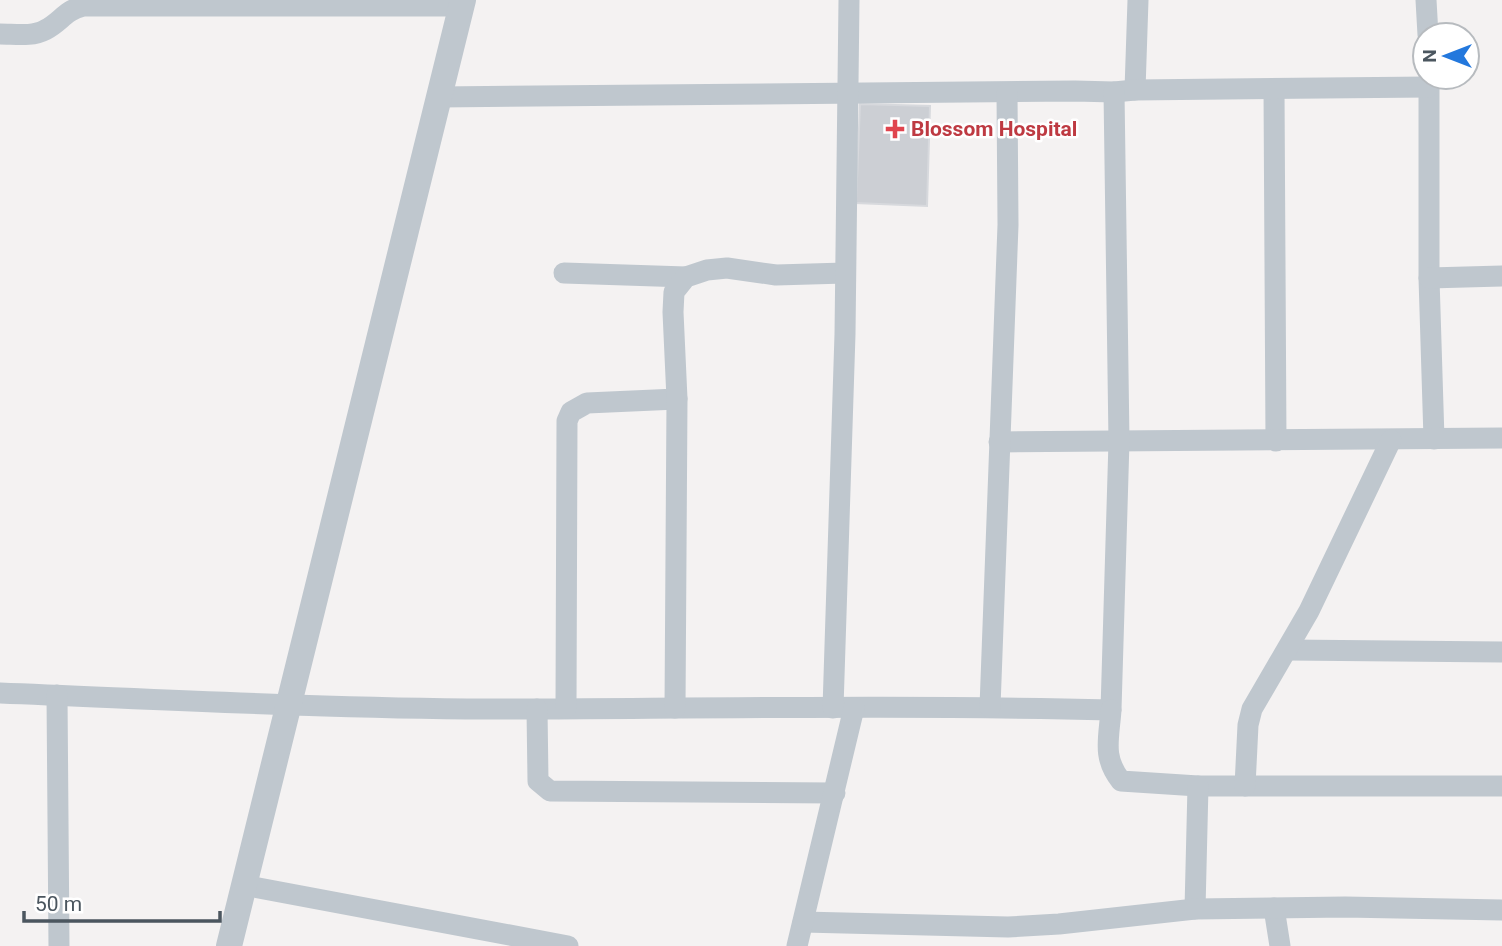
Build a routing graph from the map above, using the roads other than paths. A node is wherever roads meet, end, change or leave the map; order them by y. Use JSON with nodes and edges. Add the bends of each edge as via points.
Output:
{"nodes":[{"id":1,"x":849,"y":0,"type":"edge"},
{"id":2,"x":1138,"y":0,"type":"edge"},
{"id":3,"x":1426,"y":0,"type":"edge"},
{"id":4,"x":462,"y":3,"type":"edge"},
{"id":5,"x":1427,"y":21,"type":"edge"},
{"id":6,"x":0,"y":34,"type":"edge"},
{"id":7,"x":1411,"y":83,"type":"edge"},
{"id":8,"x":1273,"y":89,"type":"junction"},
{"id":9,"x":1135,"y":90,"type":"junction"},
{"id":10,"x":1429,"y":91,"type":"edge"},
{"id":11,"x":1114,"y":92,"type":"junction"},
{"id":12,"x":1007,"y":93,"type":"junction"},
{"id":13,"x":848,"y":94,"type":"junction"},
{"id":14,"x":439,"y":97,"type":"junction"},
{"id":15,"x":564,"y":273,"type":"dead end"},
{"id":16,"x":845,"y":273,"type":"junction"},
{"id":17,"x":1502,"y":276,"type":"edge"},
{"id":18,"x":686,"y":277,"type":"junction"},
{"id":19,"x":1429,"y":278,"type":"junction"},
{"id":20,"x":677,"y":399,"type":"junction"},
{"id":21,"x":1502,"y":438,"type":"edge"},
{"id":22,"x":1434,"y":439,"type":"junction"},
{"id":23,"x":1391,"y":440,"type":"junction"},
{"id":24,"x":1119,"y":441,"type":"junction"},
{"id":25,"x":1276,"y":441,"type":"junction"},
{"id":26,"x":999,"y":442,"type":"junction"},
{"id":27,"x":1287,"y":650,"type":"junction"},
{"id":28,"x":1502,"y":652,"type":"edge"},
{"id":29,"x":0,"y":693,"type":"edge"},
{"id":30,"x":57,"y":695,"type":"junction"},
{"id":31,"x":289,"y":706,"type":"junction"},
{"id":32,"x":989,"y":707,"type":"junction"},
{"id":33,"x":566,"y":708,"type":"junction"},
{"id":34,"x":675,"y":708,"type":"junction"},
{"id":35,"x":844,"y":708,"type":"junction"},
{"id":36,"x":537,"y":709,"type":"junction"},
{"id":37,"x":1111,"y":710,"type":"junction"},
{"id":38,"x":1198,"y":786,"type":"junction"},
{"id":39,"x":1245,"y":786,"type":"junction"},
{"id":40,"x":1502,"y":786,"type":"edge"},
{"id":41,"x":835,"y":793,"type":"junction"},
{"id":42,"x":243,"y":885,"type":"junction"},
{"id":43,"x":1273,"y":908,"type":"junction"},
{"id":44,"x":1195,"y":909,"type":"junction"},
{"id":45,"x":1502,"y":909,"type":"edge"},
{"id":46,"x":803,"y":922,"type":"junction"},
{"id":47,"x":59,"y":946,"type":"edge"},
{"id":48,"x":229,"y":946,"type":"edge"},
{"id":49,"x":568,"y":946,"type":"edge"},
{"id":50,"x":797,"y":946,"type":"edge"},
{"id":51,"x":1280,"y":946,"type":"edge"}],
"edges":[{"from":1,"to":13,"type":"street"},
{"from":2,"to":9,"type":"street"},
{"from":3,"to":5,"type":"street"},
{"from":4,"to":6,"type":"street","via":[[83,6],[70,9],[47,30]]},
{"from":4,"to":14,"type":"street"},
{"from":7,"to":8,"type":"street"},
{"from":8,"to":9,"type":"street"},
{"from":8,"to":25,"type":"street"},
{"from":9,"to":11,"type":"street"},
{"from":10,"to":19,"type":"street"},
{"from":11,"to":12,"type":"street"},
{"from":11,"to":24,"type":"street"},
{"from":12,"to":13,"type":"street"},
{"from":12,"to":26,"type":"street","via":[[1008,225]]},
{"from":13,"to":14,"type":"street"},
{"from":13,"to":16,"type":"street"},
{"from":14,"to":31,"type":"street"},
{"from":15,"to":18,"type":"street"},
{"from":16,"to":18,"type":"street","via":[[776,275],[727,268]]},
{"from":16,"to":35,"type":"street","via":[[840,541]]},
{"from":17,"to":19,"type":"street"},
{"from":18,"to":20,"type":"street","via":[[674,292]]},
{"from":19,"to":22,"type":"street"},
{"from":20,"to":33,"type":"street","via":[[587,403],[571,412],[567,421]]},
{"from":20,"to":34,"type":"street"},
{"from":21,"to":22,"type":"street"},
{"from":22,"to":23,"type":"street"},
{"from":23,"to":25,"type":"street"},
{"from":23,"to":27,"type":"street"},
{"from":24,"to":25,"type":"street"},
{"from":24,"to":26,"type":"street"},
{"from":24,"to":37,"type":"street"},
{"from":26,"to":32,"type":"street"},
{"from":27,"to":28,"type":"street"},
{"from":27,"to":39,"type":"street","via":[[1249,716]]},
{"from":29,"to":30,"type":"street"},
{"from":30,"to":31,"type":"street"},
{"from":30,"to":47,"type":"street"},
{"from":31,"to":36,"type":"street"},
{"from":31,"to":42,"type":"street"},
{"from":32,"to":35,"type":"street"},
{"from":32,"to":37,"type":"street"},
{"from":33,"to":34,"type":"street"},
{"from":33,"to":36,"type":"street"},
{"from":34,"to":35,"type":"street"},
{"from":35,"to":41,"type":"street"},
{"from":36,"to":41,"type":"street","via":[[538,781],[550,792]]},
{"from":37,"to":38,"type":"street","via":[[1108,751],[1111,768],[1121,781]]},
{"from":38,"to":39,"type":"street"},
{"from":38,"to":44,"type":"street"},
{"from":39,"to":40,"type":"street"},
{"from":41,"to":46,"type":"street"},
{"from":42,"to":48,"type":"street"},
{"from":42,"to":49,"type":"street"},
{"from":43,"to":44,"type":"street"},
{"from":43,"to":45,"type":"street"},
{"from":43,"to":51,"type":"street"},
{"from":44,"to":46,"type":"street","via":[[1008,927]]},
{"from":46,"to":50,"type":"street"}]}
